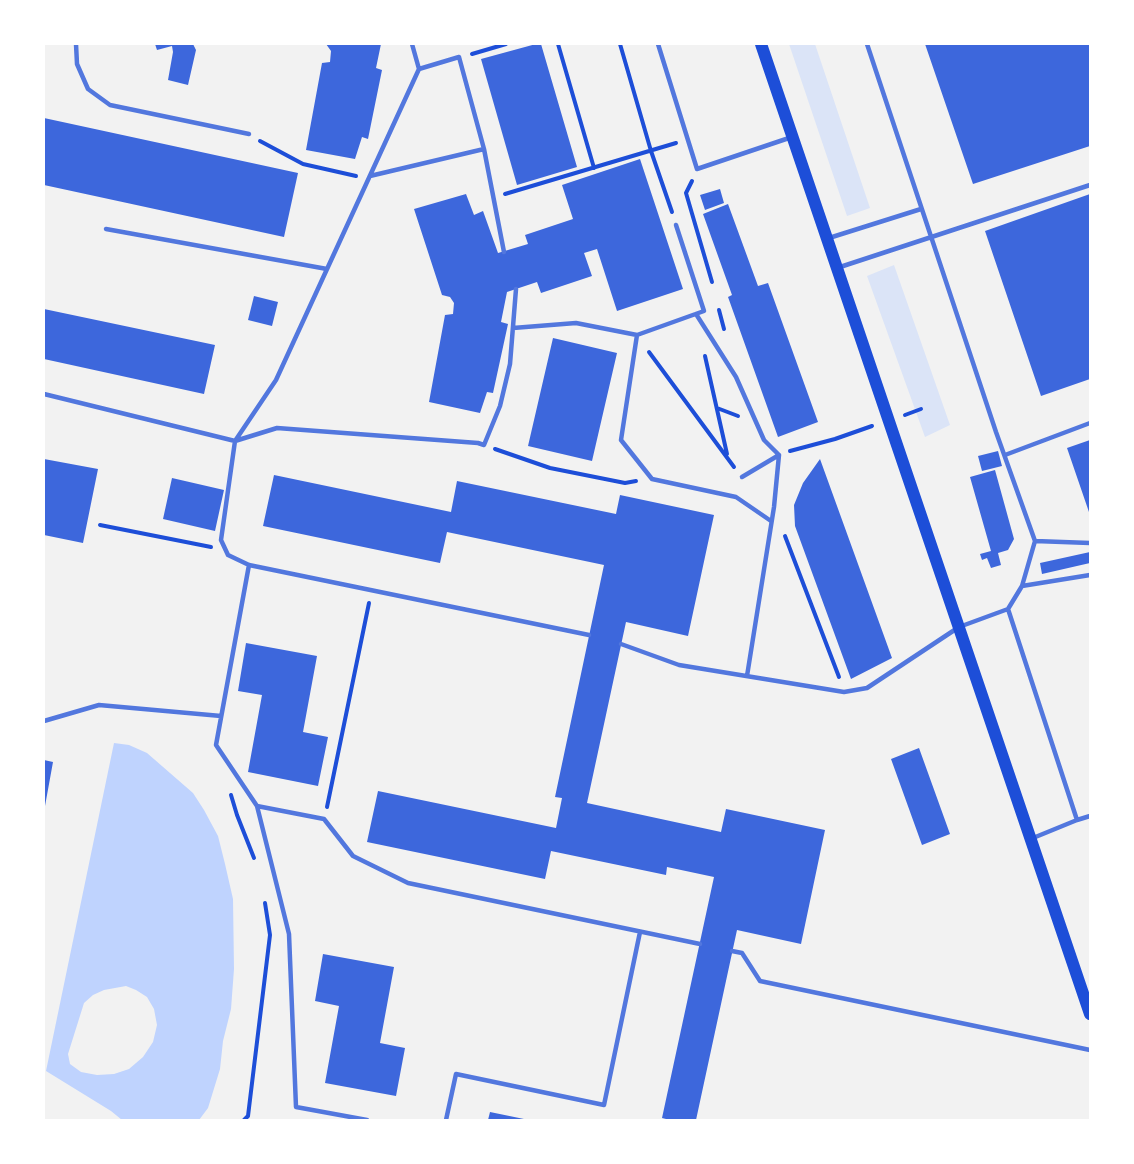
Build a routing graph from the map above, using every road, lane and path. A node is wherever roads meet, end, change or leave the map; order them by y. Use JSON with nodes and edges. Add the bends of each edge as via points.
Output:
{"nodes":[{"id":1,"x":76,"y":44,"type":"edge"},
{"id":2,"x":412,"y":44,"type":"edge"},
{"id":3,"x":506,"y":44,"type":"edge"},
{"id":4,"x":558,"y":44,"type":"edge"},
{"id":5,"x":620,"y":44,"type":"edge"},
{"id":6,"x":658,"y":44,"type":"edge"},
{"id":7,"x":761,"y":44,"type":"edge"},
{"id":8,"x":867,"y":44,"type":"edge"},
{"id":9,"x":459,"y":57,"type":"junction"},
{"id":10,"x":419,"y":69,"type":"junction"},
{"id":11,"x":249,"y":134,"type":"joint"},
{"id":12,"x":793,"y":137,"type":"junction"},
{"id":13,"x":688,"y":140,"type":"junction"},
{"id":14,"x":484,"y":149,"type":"junction"},
{"id":15,"x":651,"y":151,"type":"junction"},
{"id":16,"x":594,"y":168,"type":"junction"},
{"id":17,"x":697,"y":169,"type":"junction"},
{"id":18,"x":369,"y":177,"type":"junction"},
{"id":19,"x":1090,"y":184,"type":"edge"},
{"id":20,"x":493,"y":197,"type":"junction"},
{"id":21,"x":921,"y":209,"type":"junction"},
{"id":22,"x":672,"y":213,"type":"dead end"},
{"id":23,"x":676,"y":225,"type":"dead end"},
{"id":24,"x":106,"y":229,"type":"dead end"},
{"id":25,"x":930,"y":237,"type":"junction"},
{"id":26,"x":827,"y":238,"type":"junction"},
{"id":27,"x":504,"y":252,"type":"dead end"},
{"id":28,"x":837,"y":268,"type":"junction"},
{"id":29,"x":327,"y":269,"type":"junction"},
{"id":30,"x":516,"y":289,"type":"dead end"},
{"id":31,"x":714,"y":290,"type":"dead end"},
{"id":32,"x":717,"y":300,"type":"dead end"},
{"id":33,"x":696,"y":314,"type":"junction"},
{"id":34,"x":513,"y":328,"type":"junction"},
{"id":35,"x":725,"y":333,"type":"dead end"},
{"id":36,"x":637,"y":335,"type":"junction"},
{"id":37,"x":704,"y":349,"type":"dead end"},
{"id":38,"x":44,"y":394,"type":"edge"},
{"id":39,"x":921,"y":409,"type":"dead end"},
{"id":40,"x":889,"y":420,"type":"junction"},
{"id":41,"x":1090,"y":423,"type":"edge"},
{"id":42,"x":235,"y":441,"type":"junction"},
{"id":43,"x":484,"y":445,"type":"junction"},
{"id":44,"x":779,"y":455,"type":"junction"},
{"id":45,"x":1005,"y":456,"type":"junction"},
{"id":46,"x":728,"y":458,"type":"junction"},
{"id":47,"x":742,"y":477,"type":"joint"},
{"id":48,"x":652,"y":479,"type":"junction"},
{"id":49,"x":774,"y":507,"type":"junction"},
{"id":50,"x":771,"y":521,"type":"junction"},
{"id":51,"x":100,"y":525,"type":"dead end"},
{"id":52,"x":1035,"y":541,"type":"junction"},
{"id":53,"x":1090,"y":543,"type":"edge"},
{"id":54,"x":226,"y":551,"type":"junction"},
{"id":55,"x":249,"y":565,"type":"junction"},
{"id":56,"x":1090,"y":575,"type":"edge"},
{"id":57,"x":1022,"y":586,"type":"junction"},
{"id":58,"x":372,"y":590,"type":"junction"},
{"id":59,"x":1008,"y":609,"type":"junction"},
{"id":60,"x":959,"y":627,"type":"junction"},
{"id":61,"x":589,"y":635,"type":"dead end"},
{"id":62,"x":621,"y":644,"type":"dead end"},
{"id":63,"x":747,"y":676,"type":"junction"},
{"id":64,"x":844,"y":692,"type":"junction"},
{"id":65,"x":221,"y":716,"type":"junction"},
{"id":66,"x":44,"y":721,"type":"edge"},
{"id":67,"x":228,"y":785,"type":"dead end"},
{"id":68,"x":257,"y":806,"type":"junction"},
{"id":69,"x":1090,"y":816,"type":"edge"},
{"id":70,"x":324,"y":819,"type":"junction"},
{"id":71,"x":1077,"y":820,"type":"junction"},
{"id":72,"x":1031,"y":838,"type":"junction"},
{"id":73,"x":257,"y":867,"type":"dead end"},
{"id":74,"x":264,"y":900,"type":"dead end"},
{"id":75,"x":640,"y":932,"type":"junction"},
{"id":76,"x":700,"y":944,"type":"dead end"},
{"id":77,"x":732,"y":951,"type":"dead end"},
{"id":78,"x":1090,"y":1014,"type":"edge"},
{"id":79,"x":1090,"y":1050,"type":"edge"},
{"id":80,"x":244,"y":1120,"type":"edge"},
{"id":81,"x":366,"y":1120,"type":"edge"},
{"id":82,"x":446,"y":1120,"type":"edge"}],
"edges":[{"from":1,"to":11,"type":"lane","via":[[77,64],[88,89],[110,105]]},
{"from":2,"to":10,"type":"lane"},
{"from":3,"to":9,"type":"path"},
{"from":4,"to":16,"type":"path"},
{"from":5,"to":15,"type":"path"},
{"from":6,"to":13,"type":"lane"},
{"from":7,"to":12,"type":"main road"},
{"from":8,"to":21,"type":"lane"},
{"from":9,"to":10,"type":"lane"},
{"from":9,"to":14,"type":"lane"},
{"from":10,"to":18,"type":"lane"},
{"from":11,"to":18,"type":"path","via":[[303,164]]},
{"from":12,"to":17,"type":"lane"},
{"from":12,"to":26,"type":"main road"},
{"from":13,"to":15,"type":"path"},
{"from":13,"to":17,"type":"lane"},
{"from":14,"to":18,"type":"lane"},
{"from":14,"to":20,"type":"lane"},
{"from":15,"to":16,"type":"path"},
{"from":15,"to":22,"type":"path"},
{"from":16,"to":20,"type":"path"},
{"from":17,"to":31,"type":"path","via":[[686,193]]},
{"from":18,"to":29,"type":"lane"},
{"from":19,"to":25,"type":"lane"},
{"from":20,"to":27,"type":"lane"},
{"from":21,"to":25,"type":"lane"},
{"from":21,"to":26,"type":"lane"},
{"from":23,"to":33,"type":"lane","via":[[704,311]]},
{"from":24,"to":29,"type":"lane"},
{"from":25,"to":28,"type":"lane"},
{"from":25,"to":45,"type":"lane"},
{"from":26,"to":28,"type":"main road"},
{"from":28,"to":40,"type":"main road"},
{"from":29,"to":42,"type":"lane","via":[[276,380]]},
{"from":30,"to":34,"type":"lane"},
{"from":32,"to":35,"type":"path"},
{"from":33,"to":36,"type":"lane"},
{"from":33,"to":44,"type":"lane","via":[[736,377],[764,440]]},
{"from":34,"to":36,"type":"lane","via":[[576,323]]},
{"from":34,"to":43,"type":"lane","via":[[500,406]]},
{"from":36,"to":46,"type":"path"},
{"from":36,"to":48,"type":"lane","via":[[621,440]]},
{"from":37,"to":46,"type":"path"},
{"from":38,"to":42,"type":"lane"},
{"from":39,"to":40,"type":"path"},
{"from":40,"to":44,"type":"path"},
{"from":40,"to":60,"type":"main road"},
{"from":41,"to":45,"type":"lane"},
{"from":42,"to":43,"type":"lane","via":[[277,428]]},
{"from":42,"to":54,"type":"lane","via":[[221,540]]},
{"from":43,"to":48,"type":"path","via":[[550,468],[625,483]]},
{"from":44,"to":47,"type":"lane"},
{"from":44,"to":49,"type":"lane"},
{"from":45,"to":52,"type":"lane"},
{"from":46,"to":47,"type":"path"},
{"from":48,"to":50,"type":"lane","via":[[736,497]]},
{"from":49,"to":50,"type":"lane"},
{"from":49,"to":64,"type":"path"},
{"from":50,"to":63,"type":"lane"},
{"from":51,"to":54,"type":"path"},
{"from":52,"to":53,"type":"lane"},
{"from":52,"to":57,"type":"lane"},
{"from":54,"to":55,"type":"lane"},
{"from":55,"to":58,"type":"lane"},
{"from":55,"to":65,"type":"lane"},
{"from":56,"to":57,"type":"lane"},
{"from":57,"to":59,"type":"lane"},
{"from":58,"to":61,"type":"lane"},
{"from":58,"to":70,"type":"path"},
{"from":59,"to":60,"type":"lane"},
{"from":59,"to":71,"type":"lane"},
{"from":60,"to":64,"type":"lane","via":[[867,688]]},
{"from":60,"to":72,"type":"main road"},
{"from":62,"to":63,"type":"lane","via":[[679,666]]},
{"from":63,"to":64,"type":"lane"},
{"from":65,"to":66,"type":"lane","via":[[99,705]]},
{"from":65,"to":68,"type":"lane","via":[[216,745]]},
{"from":67,"to":73,"type":"path"},
{"from":68,"to":70,"type":"lane"},
{"from":68,"to":81,"type":"lane","via":[[289,934],[296,1107]]},
{"from":69,"to":71,"type":"lane"},
{"from":70,"to":75,"type":"lane","via":[[353,856],[408,883]]},
{"from":71,"to":72,"type":"lane"},
{"from":72,"to":78,"type":"main road"},
{"from":74,"to":80,"type":"path","via":[[270,935],[248,1116]]},
{"from":75,"to":76,"type":"lane"},
{"from":75,"to":82,"type":"lane","via":[[604,1105],[456,1074]]},
{"from":77,"to":79,"type":"lane","via":[[742,953],[760,981]]}]}
